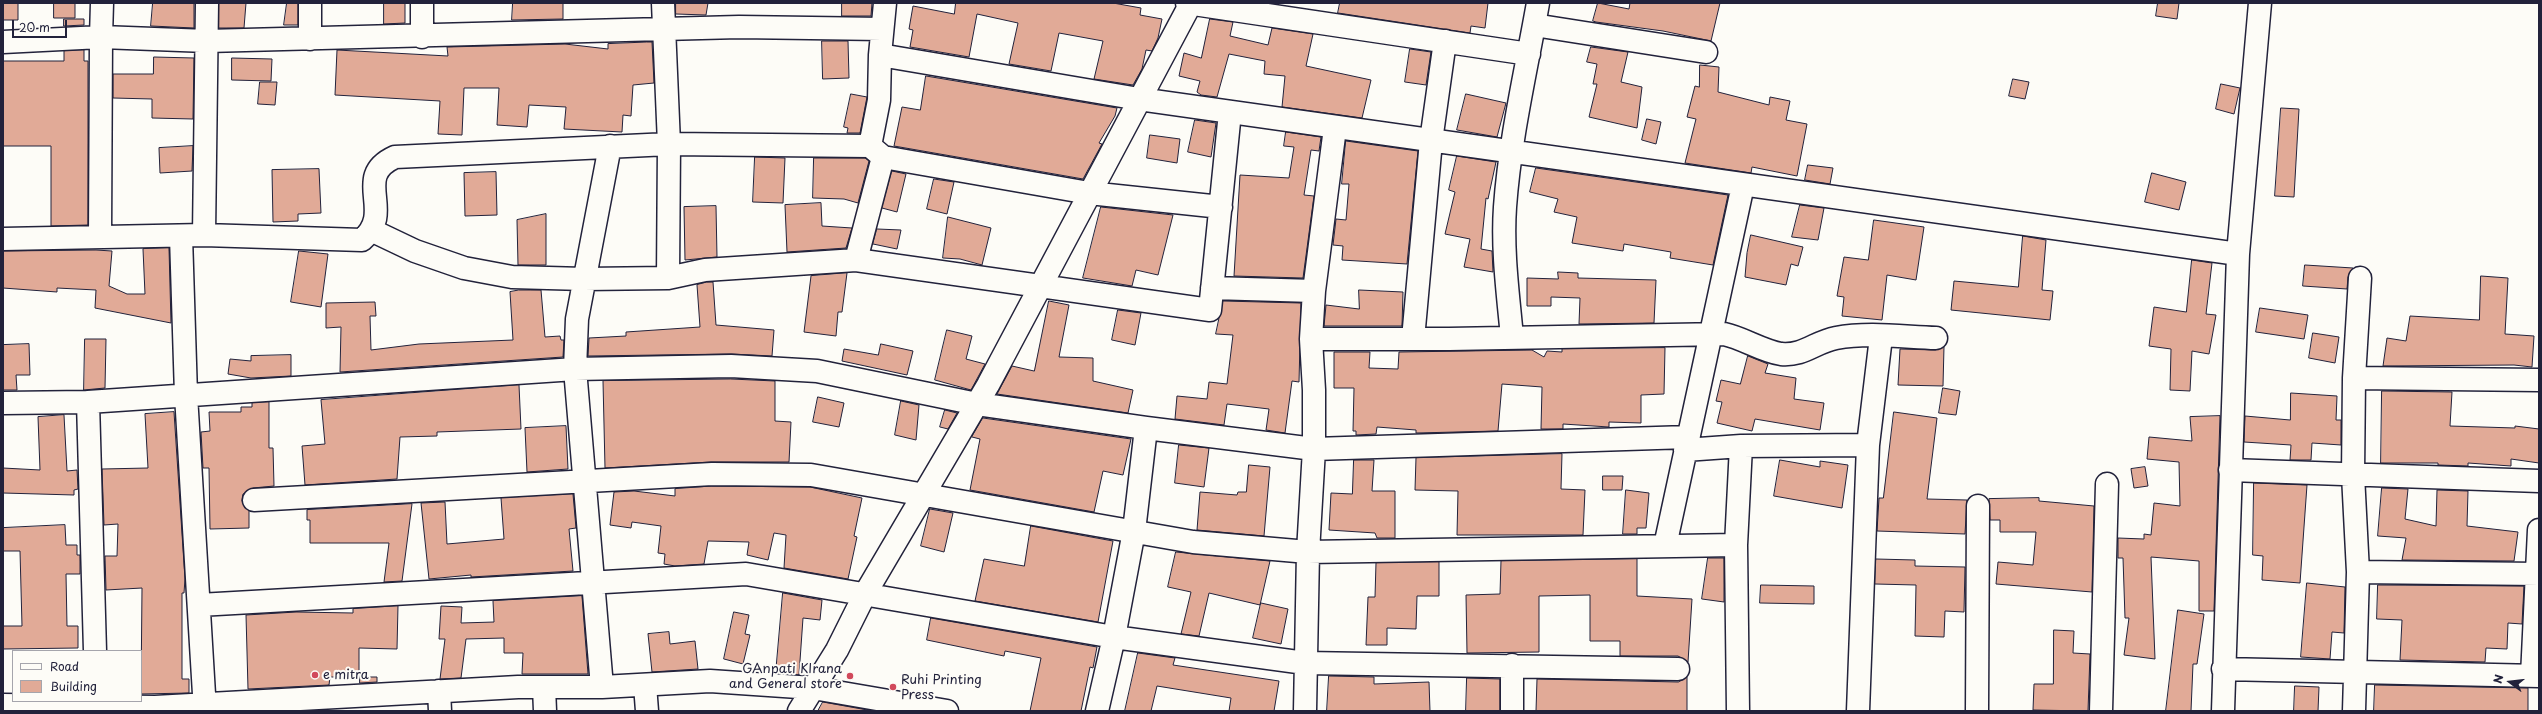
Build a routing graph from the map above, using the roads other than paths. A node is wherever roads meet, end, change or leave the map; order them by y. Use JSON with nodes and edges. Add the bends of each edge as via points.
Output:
{"nodes":[{"id":1,"x":102,"y":3,"type":"edge"},
{"id":2,"x":207,"y":3,"type":"edge"},
{"id":3,"x":310,"y":3,"type":"edge"},
{"id":4,"x":422,"y":3,"type":"edge"},
{"id":5,"x":663,"y":3,"type":"edge"},
{"id":6,"x":885,"y":3,"type":"edge"},
{"id":7,"x":1189,"y":3,"type":"edge"},
{"id":8,"x":1538,"y":3,"type":"edge"},
{"id":9,"x":2260,"y":3,"type":"edge"},
{"id":10,"x":1277,"y":9,"type":"edge"},
{"id":11,"x":1534,"y":25,"type":"junction"},
{"id":12,"x":882,"y":29,"type":"junction"},
{"id":13,"x":665,"y":30,"type":"junction"},
{"id":14,"x":101,"y":37,"type":"junction"},
{"id":15,"x":422,"y":37,"type":"junction"},
{"id":16,"x":310,"y":39,"type":"junction"},
{"id":17,"x":1445,"y":41,"type":"junction"},
{"id":18,"x":3,"y":42,"type":"edge"},
{"id":19,"x":207,"y":42,"type":"junction"},
{"id":20,"x":1706,"y":52,"type":"dead end"},
{"id":21,"x":1529,"y":54,"type":"junction"},
{"id":22,"x":880,"y":55,"type":"junction"},
{"id":23,"x":1140,"y":99,"type":"junction"},
{"id":24,"x":1230,"y":112,"type":"junction"},
{"id":25,"x":1335,"y":128,"type":"junction"},
{"id":26,"x":1431,"y":141,"type":"junction"},
{"id":27,"x":669,"y":144,"type":"junction"},
{"id":28,"x":610,"y":146,"type":"junction"},
{"id":29,"x":877,"y":151,"type":"junction"},
{"id":30,"x":1510,"y":152,"type":"junction"},
{"id":31,"x":1743,"y":185,"type":"junction"},
{"id":32,"x":1089,"y":193,"type":"junction"},
{"id":33,"x":1220,"y":207,"type":"junction"},
{"id":34,"x":373,"y":230,"type":"junction"},
{"id":35,"x":204,"y":235,"type":"junction"},
{"id":36,"x":181,"y":236,"type":"junction"},
{"id":37,"x":100,"y":237,"type":"junction"},
{"id":38,"x":3,"y":239,"type":"edge"},
{"id":39,"x":2238,"y":254,"type":"junction"},
{"id":40,"x":856,"y":260,"type":"junction"},
{"id":41,"x":668,"y":278,"type":"junction"},
{"id":42,"x":2360,"y":278,"type":"dead end"},
{"id":43,"x":584,"y":279,"type":"junction"},
{"id":44,"x":1040,"y":287,"type":"junction"},
{"id":45,"x":1212,"y":288,"type":"junction"},
{"id":46,"x":1314,"y":291,"type":"junction"},
{"id":47,"x":1710,"y":333,"type":"junction"},
{"id":48,"x":1881,"y":337,"type":"junction"},
{"id":49,"x":1512,"y":338,"type":"junction"},
{"id":50,"x":1936,"y":338,"type":"dead end"},
{"id":51,"x":1311,"y":339,"type":"junction"},
{"id":52,"x":1413,"y":339,"type":"junction"},
{"id":53,"x":575,"y":369,"type":"junction"},
{"id":54,"x":2354,"y":378,"type":"junction"},
{"id":55,"x":2539,"y":380,"type":"edge"},
{"id":56,"x":186,"y":395,"type":"junction"},
{"id":57,"x":88,"y":402,"type":"junction"},
{"id":58,"x":3,"y":403,"type":"edge"},
{"id":59,"x":976,"y":404,"type":"junction"},
{"id":60,"x":1146,"y":428,"type":"junction"},
{"id":61,"x":1687,"y":443,"type":"junction"},
{"id":62,"x":1868,"y":444,"type":"junction"},
{"id":63,"x":1741,"y":446,"type":"junction"},
{"id":64,"x":1314,"y":449,"type":"junction"},
{"id":65,"x":2230,"y":470,"type":"junction"},
{"id":66,"x":2353,"y":475,"type":"junction"},
{"id":67,"x":584,"y":481,"type":"junction"},
{"id":68,"x":2539,"y":481,"type":"edge"},
{"id":69,"x":2107,"y":484,"type":"dead end"},
{"id":70,"x":924,"y":495,"type":"junction"},
{"id":71,"x":254,"y":500,"type":"dead end"},
{"id":72,"x":1978,"y":506,"type":"dead end"},
{"id":73,"x":2539,"y":530,"type":"edge"},
{"id":74,"x":1134,"y":531,"type":"junction"},
{"id":75,"x":1736,"y":545,"type":"junction"},
{"id":76,"x":1665,"y":546,"type":"junction"},
{"id":77,"x":1308,"y":552,"type":"junction"},
{"id":78,"x":2358,"y":572,"type":"junction"},
{"id":79,"x":2539,"y":574,"type":"edge"},
{"id":80,"x":593,"y":584,"type":"junction"},
{"id":81,"x":865,"y":594,"type":"junction"},
{"id":82,"x":199,"y":605,"type":"junction"},
{"id":83,"x":1114,"y":637,"type":"junction"},
{"id":84,"x":95,"y":650,"type":"edge"},
{"id":85,"x":1305,"y":663,"type":"junction"},
{"id":86,"x":1512,"y":665,"type":"junction"},
{"id":87,"x":1678,"y":669,"type":"dead end"},
{"id":88,"x":2223,"y":669,"type":"junction"},
{"id":89,"x":2356,"y":674,"type":"junction"},
{"id":90,"x":2536,"y":676,"type":"edge"},
{"id":91,"x":645,"y":685,"type":"junction"},
{"id":92,"x":544,"y":687,"type":"junction"},
{"id":93,"x":602,"y":687,"type":"junction"},
{"id":94,"x":813,"y":688,"type":"junction"},
{"id":95,"x":440,"y":701,"type":"edge"},
{"id":96,"x":373,"y":703,"type":"edge"},
{"id":97,"x":3,"y":705,"type":"edge"},
{"id":98,"x":96,"y":706,"type":"edge"},
{"id":99,"x":205,"y":707,"type":"edge"},
{"id":100,"x":545,"y":711,"type":"edge"},
{"id":101,"x":646,"y":711,"type":"edge"},
{"id":102,"x":799,"y":711,"type":"edge"},
{"id":103,"x":947,"y":711,"type":"edge"},
{"id":104,"x":1097,"y":711,"type":"edge"},
{"id":105,"x":1305,"y":711,"type":"edge"},
{"id":106,"x":1512,"y":711,"type":"edge"},
{"id":107,"x":1738,"y":711,"type":"edge"},
{"id":108,"x":1858,"y":711,"type":"edge"},
{"id":109,"x":1978,"y":711,"type":"edge"},
{"id":110,"x":2101,"y":711,"type":"edge"},
{"id":111,"x":2223,"y":711,"type":"edge"},
{"id":112,"x":2354,"y":711,"type":"edge"}],
"edges":[{"from":1,"to":14,"type":"street"},
{"from":2,"to":19,"type":"street"},
{"from":3,"to":16,"type":"street"},
{"from":4,"to":15,"type":"street"},
{"from":5,"to":13,"type":"street"},
{"from":6,"to":12,"type":"street"},
{"from":7,"to":10,"type":"street"},
{"from":7,"to":23,"type":"street"},
{"from":8,"to":11,"type":"street"},
{"from":9,"to":39,"type":"street"},
{"from":10,"to":17,"type":"street"},
{"from":11,"to":20,"type":"street"},
{"from":11,"to":21,"type":"street"},
{"from":12,"to":13,"type":"street","via":[[739,27]]},
{"from":12,"to":22,"type":"street"},
{"from":13,"to":15,"type":"street"},
{"from":13,"to":27,"type":"street"},
{"from":14,"to":18,"type":"street"},
{"from":14,"to":19,"type":"street"},
{"from":14,"to":37,"type":"street"},
{"from":15,"to":16,"type":"street"},
{"from":16,"to":19,"type":"street"},
{"from":17,"to":21,"type":"street"},
{"from":17,"to":26,"type":"street"},
{"from":19,"to":35,"type":"street"},
{"from":21,"to":30,"type":"street"},
{"from":22,"to":23,"type":"street"},
{"from":22,"to":29,"type":"street"},
{"from":23,"to":24,"type":"street"},
{"from":23,"to":32,"type":"street"},
{"from":24,"to":25,"type":"street"},
{"from":24,"to":33,"type":"street"},
{"from":25,"to":26,"type":"street"},
{"from":25,"to":46,"type":"street"},
{"from":26,"to":30,"type":"street"},
{"from":26,"to":52,"type":"street"},
{"from":27,"to":28,"type":"street"},
{"from":27,"to":29,"type":"street"},
{"from":27,"to":41,"type":"street"},
{"from":28,"to":34,"type":"street","via":[[395,157],[382,163],[374,178],[376,213]]},
{"from":28,"to":43,"type":"street"},
{"from":29,"to":32,"type":"street"},
{"from":29,"to":40,"type":"street"},
{"from":30,"to":31,"type":"street"},
{"from":30,"to":49,"type":"street","via":[[1504,248]]},
{"from":31,"to":39,"type":"street"},
{"from":31,"to":47,"type":"street"},
{"from":32,"to":33,"type":"street"},
{"from":32,"to":44,"type":"street"},
{"from":33,"to":45,"type":"street"},
{"from":34,"to":35,"type":"street","via":[[362,240]]},
{"from":34,"to":43,"type":"street","via":[[415,251],[464,268],[512,277]]},
{"from":35,"to":36,"type":"street"},
{"from":36,"to":37,"type":"street"},
{"from":36,"to":56,"type":"street"},
{"from":37,"to":38,"type":"street"},
{"from":39,"to":65,"type":"street"},
{"from":40,"to":41,"type":"street","via":[[705,270]]},
{"from":40,"to":44,"type":"street"},
{"from":41,"to":43,"type":"street"},
{"from":42,"to":54,"type":"street"},
{"from":43,"to":53,"type":"street","via":[[577,319]]},
{"from":44,"to":45,"type":"street","via":[[1210,310]]},
{"from":44,"to":59,"type":"street"},
{"from":45,"to":46,"type":"street"},
{"from":46,"to":51,"type":"street"},
{"from":47,"to":48,"type":"street","via":[[1743,338],[1761,348],[1781,354],[1802,353],[1835,338]]},
{"from":47,"to":49,"type":"street"},
{"from":47,"to":61,"type":"street"},
{"from":48,"to":50,"type":"street"},
{"from":48,"to":62,"type":"street"},
{"from":49,"to":52,"type":"street"},
{"from":51,"to":52,"type":"street"},
{"from":51,"to":64,"type":"street"},
{"from":53,"to":56,"type":"street"},
{"from":53,"to":59,"type":"street","via":[[731,366],[817,371]]},
{"from":53,"to":67,"type":"street"},
{"from":54,"to":55,"type":"street"},
{"from":54,"to":66,"type":"street"},
{"from":56,"to":57,"type":"street"},
{"from":56,"to":82,"type":"street"},
{"from":57,"to":58,"type":"street"},
{"from":57,"to":84,"type":"street"},
{"from":59,"to":60,"type":"street"},
{"from":59,"to":70,"type":"street"},
{"from":60,"to":64,"type":"street"},
{"from":60,"to":74,"type":"street"},
{"from":61,"to":63,"type":"street"},
{"from":61,"to":64,"type":"street"},
{"from":61,"to":76,"type":"street"},
{"from":62,"to":63,"type":"street"},
{"from":62,"to":108,"type":"street"},
{"from":63,"to":75,"type":"street"},
{"from":64,"to":77,"type":"street"},
{"from":65,"to":66,"type":"street"},
{"from":65,"to":88,"type":"street"},
{"from":66,"to":68,"type":"street"},
{"from":66,"to":78,"type":"street"},
{"from":67,"to":70,"type":"street","via":[[712,474],[811,475]]},
{"from":67,"to":71,"type":"street"},
{"from":67,"to":80,"type":"street"},
{"from":69,"to":110,"type":"street"},
{"from":70,"to":74,"type":"street"},
{"from":70,"to":81,"type":"street"},
{"from":72,"to":109,"type":"street"},
{"from":73,"to":79,"type":"street"},
{"from":74,"to":77,"type":"street","via":[[1193,542]]},
{"from":74,"to":83,"type":"street"},
{"from":75,"to":76,"type":"street"},
{"from":75,"to":107,"type":"street"},
{"from":76,"to":77,"type":"street"},
{"from":77,"to":85,"type":"street"},
{"from":78,"to":79,"type":"street"},
{"from":78,"to":89,"type":"street"},
{"from":79,"to":90,"type":"street"},
{"from":80,"to":81,"type":"street","via":[[746,574]]},
{"from":80,"to":82,"type":"street","via":[[284,609]]},
{"from":80,"to":93,"type":"street"},
{"from":81,"to":83,"type":"street"},
{"from":81,"to":94,"type":"street","via":[[837,650]]},
{"from":82,"to":99,"type":"street"},
{"from":83,"to":85,"type":"street"},
{"from":83,"to":104,"type":"street"},
{"from":85,"to":86,"type":"street"},
{"from":85,"to":105,"type":"street"},
{"from":86,"to":87,"type":"street"},
{"from":86,"to":106,"type":"street"},
{"from":88,"to":89,"type":"street"},
{"from":88,"to":111,"type":"street"},
{"from":89,"to":90,"type":"street"},
{"from":89,"to":112,"type":"street"},
{"from":91,"to":93,"type":"street"},
{"from":91,"to":94,"type":"street","via":[[710,681]]},
{"from":91,"to":101,"type":"street"},
{"from":92,"to":93,"type":"street"},
{"from":92,"to":95,"type":"street"},
{"from":92,"to":100,"type":"street"},
{"from":94,"to":102,"type":"street"},
{"from":94,"to":103,"type":"street"},
{"from":95,"to":96,"type":"street"},
{"from":96,"to":99,"type":"street"},
{"from":97,"to":98,"type":"street"},
{"from":98,"to":99,"type":"street"}]}
